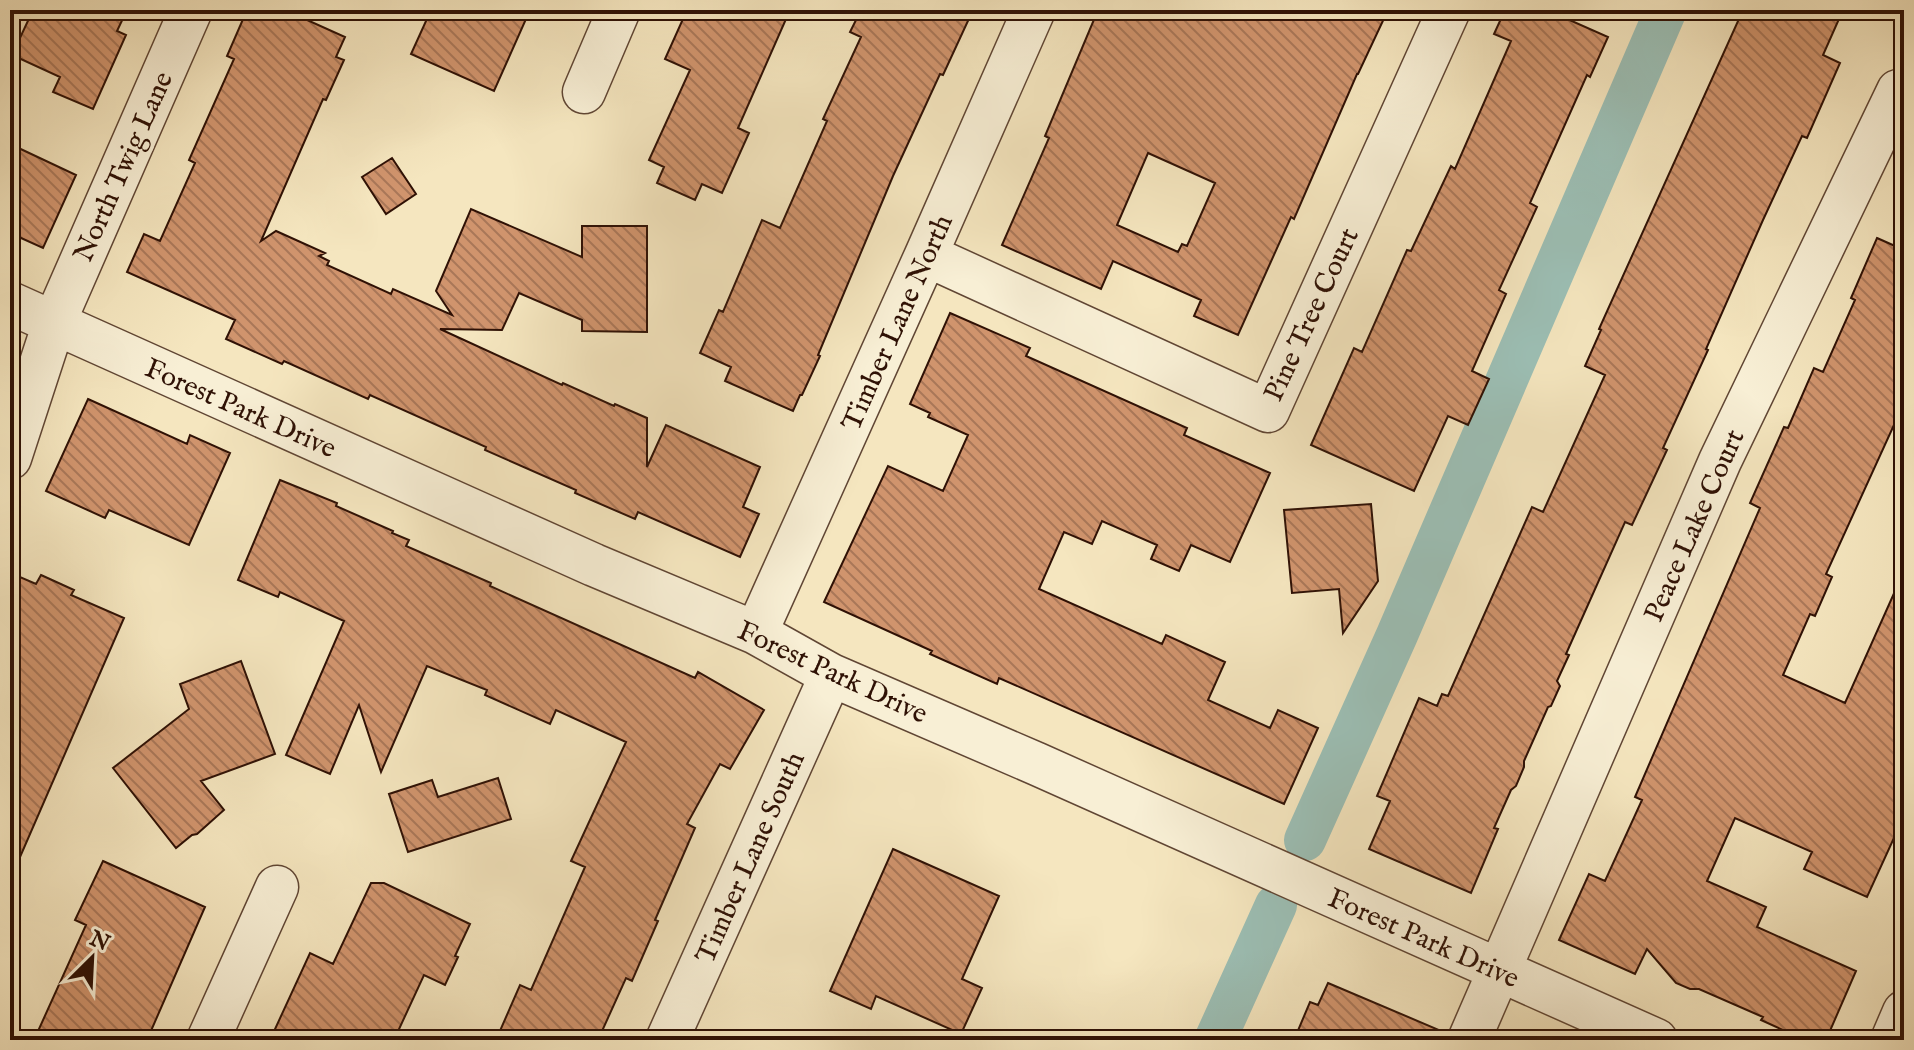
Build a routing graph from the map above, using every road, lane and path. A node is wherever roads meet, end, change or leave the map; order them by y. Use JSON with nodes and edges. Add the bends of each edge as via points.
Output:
{"nodes":[{"id":1,"x":191,"y":10,"type":"edge"},
{"id":2,"x":619,"y":10,"type":"edge"},
{"id":3,"x":1034,"y":10,"type":"edge"},
{"id":4,"x":1449,"y":10,"type":"edge"},
{"id":5,"x":584,"y":92,"type":"dead end"},
{"id":6,"x":1904,"y":92,"type":"edge"},
{"id":7,"x":926,"y":255,"type":"junction"},
{"id":8,"x":10,"y":303,"type":"edge"},
{"id":9,"x":54,"y":323,"type":"junction"},
{"id":10,"x":10,"y":458,"type":"edge"},
{"id":11,"x":756,"y":633,"type":"junction"},
{"id":12,"x":831,"y":675,"type":"junction"},
{"id":13,"x":277,"y":887,"type":"dead end"},
{"id":14,"x":1500,"y":971,"type":"junction"},
{"id":15,"x":1904,"y":1012,"type":"edge"},
{"id":16,"x":208,"y":1040,"type":"edge"},
{"id":17,"x":667,"y":1040,"type":"edge"},
{"id":18,"x":1469,"y":1040,"type":"edge"},
{"id":19,"x":1656,"y":1040,"type":"edge"},
{"id":20,"x":1892,"y":1040,"type":"edge"}],
"edges":[{"from":1,"to":9,"type":"street","name":"North Twig Lane"},
{"from":2,"to":5,"type":"street"},
{"from":3,"to":7,"type":"street","name":"Timber Lane North"},
{"from":4,"to":7,"type":"street","name":"Pine Tree Court","via":[[1268,411]]},
{"from":6,"to":14,"type":"street","name":"Peace Lake Court","via":[[1898,91],[1720,461]]},
{"from":7,"to":11,"type":"street","name":"Timber Lane North"},
{"from":8,"to":9,"type":"street","name":"Forest Park Drive"},
{"from":9,"to":10,"type":"street","name":"North Twig Lane"},
{"from":9,"to":11,"type":"street","name":"Forest Park Drive"},
{"from":11,"to":12,"type":"street","name":"Forest Park Drive"},
{"from":12,"to":14,"type":"street","name":"Forest Park Drive"},
{"from":12,"to":17,"type":"street","name":"Timber Lane South"},
{"from":13,"to":16,"type":"street"},
{"from":14,"to":18,"type":"street","name":"Peace Lake Court"},
{"from":14,"to":19,"type":"street","name":"Forest Park Drive"},
{"from":15,"to":20,"type":"street"}]}
